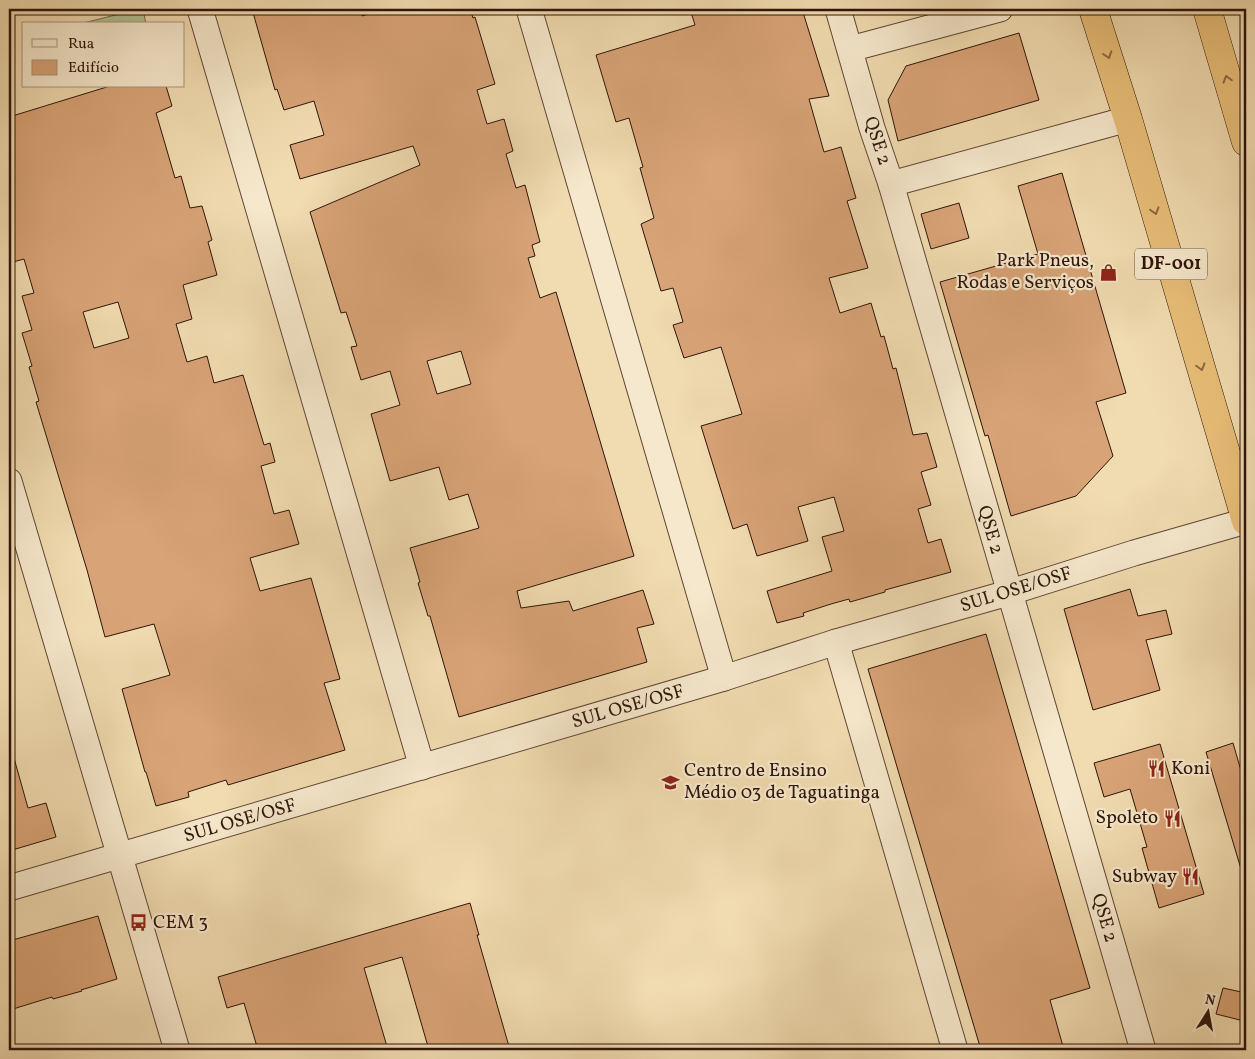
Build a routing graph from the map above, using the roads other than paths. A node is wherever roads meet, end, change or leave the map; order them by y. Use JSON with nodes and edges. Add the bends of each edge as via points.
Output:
{"nodes":[{"id":1,"x":200,"y":9,"type":"edge"},
{"id":2,"x":529,"y":9,"type":"edge"},
{"id":3,"x":838,"y":9,"type":"edge"},
{"id":4,"x":1000,"y":9,"type":"edge"},
{"id":5,"x":1093,"y":9,"type":"edge"},
{"id":6,"x":1207,"y":9,"type":"edge"},
{"id":7,"x":850,"y":48,"type":"junction"},
{"id":8,"x":1128,"y":119,"type":"junction"},
{"id":9,"x":1245,"y":129,"type":"edge"},
{"id":10,"x":891,"y":184,"type":"junction"},
{"id":11,"x":9,"y":481,"type":"edge"},
{"id":12,"x":1246,"y":521,"type":"edge"},
{"id":13,"x":1008,"y":593,"type":"junction"},
{"id":14,"x":836,"y":642,"type":"junction"},
{"id":15,"x":724,"y":678,"type":"junction"},
{"id":16,"x":422,"y":767,"type":"junction"},
{"id":17,"x":118,"y":856,"type":"junction"},
{"id":18,"x":9,"y":888,"type":"edge"},
{"id":19,"x":177,"y":1050,"type":"edge"},
{"id":20,"x":955,"y":1050,"type":"edge"},
{"id":21,"x":1143,"y":1050,"type":"edge"}],
"edges":[{"from":1,"to":16,"type":"street"},
{"from":2,"to":15,"type":"street"},
{"from":3,"to":7,"type":"street","name":"QSE 2"},
{"from":4,"to":7,"type":"street"},
{"from":5,"to":8,"type":"highway","number":"DF-001","one_way":true},
{"from":9,"to":6,"type":"highway","one_way":true},
{"from":7,"to":10,"type":"street","name":"QSE 2"},
{"from":8,"to":10,"type":"street"},
{"from":8,"to":12,"type":"highway","number":"DF-001","one_way":true},
{"from":10,"to":13,"type":"street","name":"QSE 2"},
{"from":11,"to":17,"type":"street"},
{"from":12,"to":13,"type":"street","name":"SUL OSE/OSF"},
{"from":13,"to":14,"type":"street","name":"SUL OSE/OSF"},
{"from":13,"to":21,"type":"street","name":"QSE 2"},
{"from":14,"to":15,"type":"street","name":"SUL OSE/OSF"},
{"from":14,"to":20,"type":"street"},
{"from":15,"to":16,"type":"street","name":"SUL OSE/OSF"},
{"from":16,"to":17,"type":"street","name":"SUL OSE/OSF"},
{"from":17,"to":18,"type":"street","name":"SUL OSE/OSF"},
{"from":17,"to":19,"type":"street"}]}
